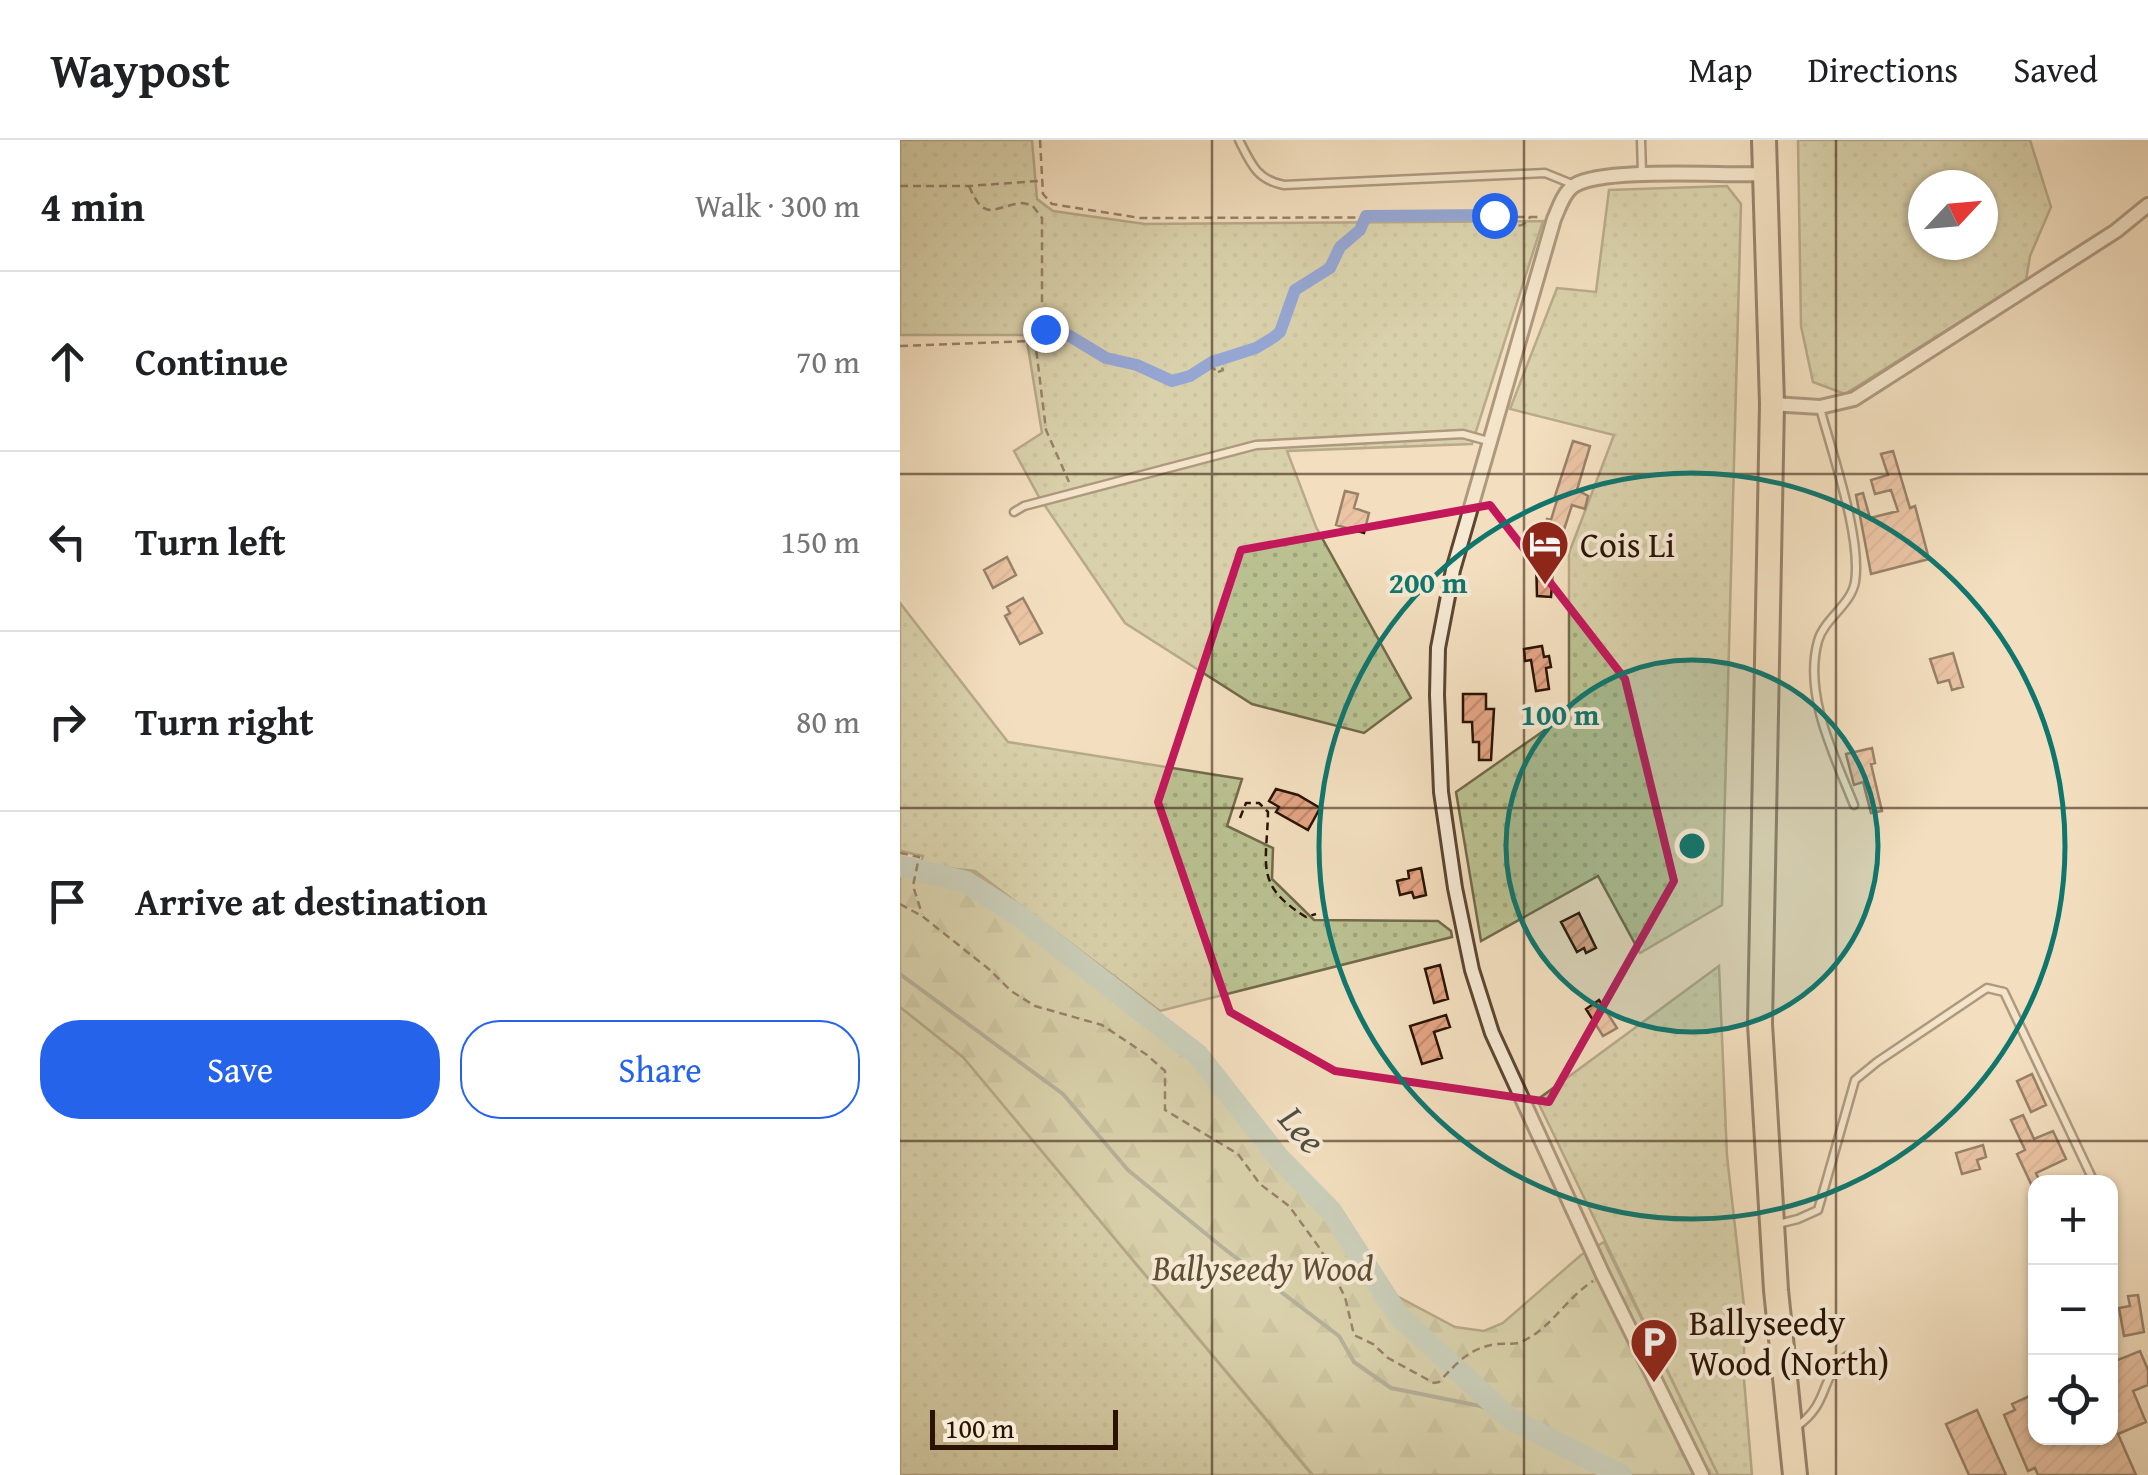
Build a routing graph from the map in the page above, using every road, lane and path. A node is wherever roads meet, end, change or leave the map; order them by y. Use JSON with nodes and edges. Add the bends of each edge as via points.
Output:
{"nodes":[{"id":1,"x":1040,"y":140,"type":"edge"},
{"id":2,"x":1239,"y":140,"type":"edge"},
{"id":3,"x":1641,"y":140,"type":"edge"},
{"id":4,"x":1764,"y":140,"type":"edge"},
{"id":5,"x":1642,"y":174,"type":"junction"},
{"id":6,"x":1766,"y":174,"type":"junction"},
{"id":7,"x":1041,"y":180,"type":"junction"},
{"id":8,"x":900,"y":186,"type":"edge"},
{"id":9,"x":969,"y":186,"type":"junction"},
{"id":10,"x":1574,"y":186,"type":"junction"},
{"id":11,"x":2148,"y":206,"type":"edge"},
{"id":12,"x":1494,"y":215,"type":"junction"},
{"id":13,"x":1366,"y":216,"type":"junction"},
{"id":14,"x":1042,"y":328,"type":"junction"},
{"id":15,"x":1032,"y":342,"type":"junction"},
{"id":16,"x":900,"y":346,"type":"edge"},
{"id":17,"x":1221,"y":360,"type":"junction"},
{"id":18,"x":1212,"y":362,"type":"junction"},
{"id":19,"x":1772,"y":404,"type":"junction"},
{"id":20,"x":1820,"y":407,"type":"junction"},
{"id":21,"x":1489,"y":441,"type":"junction"},
{"id":22,"x":1074,"y":493,"type":"junction"},
{"id":23,"x":1014,"y":512,"type":"dead end"},
{"id":24,"x":1854,"y":805,"type":"dead end"},
{"id":25,"x":1240,"y":818,"type":"dead end"},
{"id":26,"x":900,"y":854,"type":"edge"},
{"id":27,"x":900,"y":904,"type":"edge"},
{"id":28,"x":1316,"y":914,"type":"dead end"},
{"id":29,"x":922,"y":916,"type":"junction"},
{"id":30,"x":2091,"y":1175,"type":"edge"},
{"id":31,"x":1772,"y":1225,"type":"junction"},
{"id":32,"x":1583,"y":1288,"type":"dead end"},
{"id":33,"x":1847,"y":1356,"type":"dead end"},
{"id":34,"x":1790,"y":1432,"type":"junction"},
{"id":35,"x":1702,"y":1475,"type":"edge"},
{"id":36,"x":1795,"y":1475,"type":"edge"}],
"edges":[{"from":1,"to":7,"type":"path"},
{"from":2,"to":10,"type":"lane","via":[[1257,174],[1284,185],[1545,174]]},
{"from":3,"to":5,"type":"lane"},
{"from":4,"to":6,"type":"highway"},
{"from":5,"to":6,"type":"street"},
{"from":5,"to":10,"type":"street"},
{"from":6,"to":19,"type":"highway"},
{"from":7,"to":9,"type":"path"},
{"from":7,"to":13,"type":"path","via":[[1052,204],[1128,218]]},
{"from":8,"to":9,"type":"path"},
{"from":9,"to":14,"type":"path","via":[[989,210],[1022,203],[1038,210]]},
{"from":10,"to":21,"type":"street","via":[[1554,219]]},
{"from":11,"to":20,"type":"street","via":[[1877,386]]},
{"from":12,"to":12,"type":"path","via":[[1511,226],[1530,216]]},
{"from":12,"to":13,"type":"path"},
{"from":13,"to":17,"type":"path","via":[[1330,268],[1295,290],[1280,332]]},
{"from":14,"to":15,"type":"path"},
{"from":14,"to":18,"type":"path","via":[[1172,381]]},
{"from":15,"to":16,"type":"path"},
{"from":15,"to":22,"type":"path","via":[[1046,430]]},
{"from":17,"to":18,"type":"path"},
{"from":17,"to":18,"type":"path","via":[[1223,370],[1216,372]]},
{"from":19,"to":20,"type":"street"},
{"from":19,"to":31,"type":"highway","via":[[1760,1024]]},
{"from":20,"to":24,"type":"lane","via":[[1852,535],[1855,584],[1818,638],[1816,687]]},
{"from":21,"to":22,"type":"lane","via":[[1463,434],[1256,444]]},
{"from":21,"to":35,"type":"street","via":[[1452,570],[1438,648],[1442,792],[1455,888],[1499,1052]]},
{"from":22,"to":23,"type":"lane"},
{"from":25,"to":28,"type":"path","via":[[1246,804],[1260,803],[1268,812],[1270,886],[1292,909]]},
{"from":26,"to":29,"type":"path","via":[[919,857],[912,886]]},
{"from":27,"to":29,"type":"path"},
{"from":29,"to":32,"type":"path","via":[[1011,992],[1102,1025],[1148,1055],[1165,1072],[1165,1110],[1238,1154],[1260,1184],[1289,1206],[1329,1266],[1354,1335],[1388,1358],[1439,1382],[1468,1351],[1518,1344]]},
{"from":30,"to":31,"type":"lane","via":[[2004,992],[1986,988],[1855,1080],[1818,1210]]},
{"from":31,"to":34,"type":"highway"},
{"from":33,"to":34,"type":"lane","via":[[1832,1367],[1824,1400]]},
{"from":34,"to":36,"type":"highway"}]}
